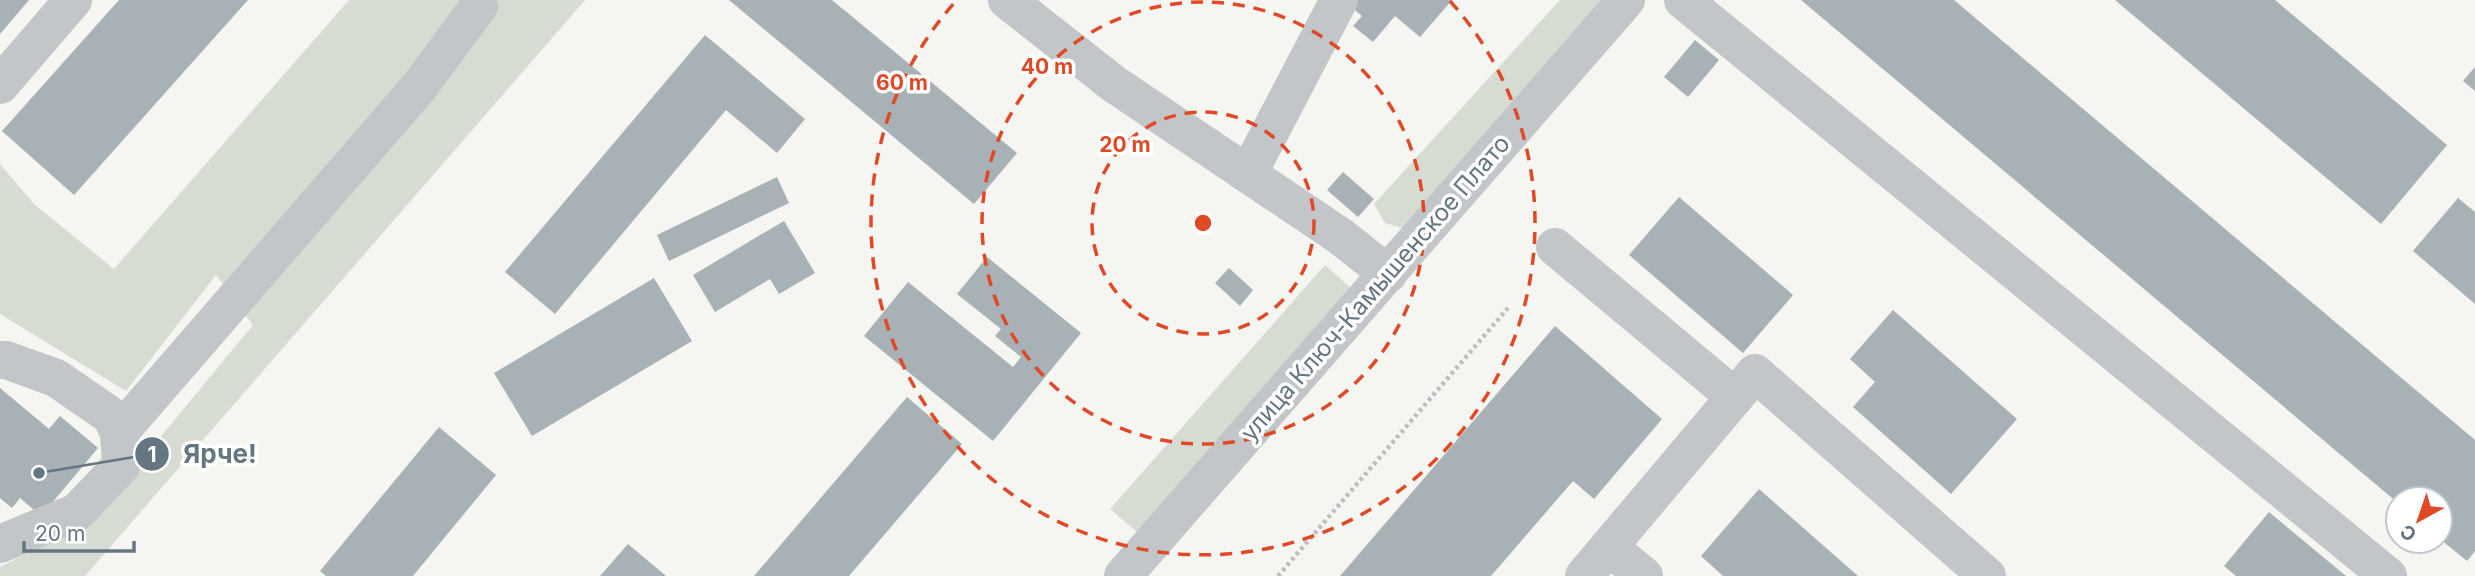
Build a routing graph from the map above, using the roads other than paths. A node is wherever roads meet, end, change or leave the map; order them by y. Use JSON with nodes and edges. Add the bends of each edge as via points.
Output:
{"nodes":[{"id":1,"x":73,"y":0,"type":"edge"},
{"id":2,"x":1007,"y":0,"type":"edge"},
{"id":3,"x":1339,"y":0,"type":"edge"},
{"id":4,"x":1626,"y":0,"type":"edge"},
{"id":5,"x":1683,"y":0,"type":"edge"},
{"id":6,"x":479,"y":6,"type":"dead end"},
{"id":7,"x":0,"y":85,"type":"edge"},
{"id":8,"x":1248,"y":174,"type":"junction"},
{"id":9,"x":1555,"y":247,"type":"dead end"},
{"id":10,"x":1388,"y":274,"type":"junction"},
{"id":11,"x":0,"y":360,"type":"edge"},
{"id":12,"x":1735,"y":397,"type":"junction"},
{"id":13,"x":119,"y":433,"type":"junction"},
{"id":14,"x":0,"y":544,"type":"edge"},
{"id":15,"x":1609,"y":547,"type":"junction"},
{"id":16,"x":1123,"y":576,"type":"edge"},
{"id":17,"x":1584,"y":576,"type":"edge"},
{"id":18,"x":1644,"y":576,"type":"edge"},
{"id":19,"x":1987,"y":576,"type":"edge"},
{"id":20,"x":2388,"y":576,"type":"edge"}],
"edges":[{"from":1,"to":7,"type":"street"},
{"from":2,"to":8,"type":"street","via":[[1114,84]]},
{"from":3,"to":8,"type":"street"},
{"from":4,"to":10,"type":"street","name":"улица Ключ-Камышенское Плато"},
{"from":5,"to":20,"type":"street"},
{"from":6,"to":13,"type":"street","via":[[419,87]]},
{"from":8,"to":10,"type":"street"},
{"from":9,"to":12,"type":"street"},
{"from":10,"to":16,"type":"street","name":"улица Ключ-Камышенское Плато"},
{"from":11,"to":13,"type":"street","via":[[56,378],[111,416]]},
{"from":12,"to":15,"type":"street"},
{"from":12,"to":19,"type":"street","via":[[1755,373]]},
{"from":13,"to":14,"type":"street","via":[[121,466],[77,512]]},
{"from":15,"to":17,"type":"street"},
{"from":15,"to":18,"type":"street"}]}
